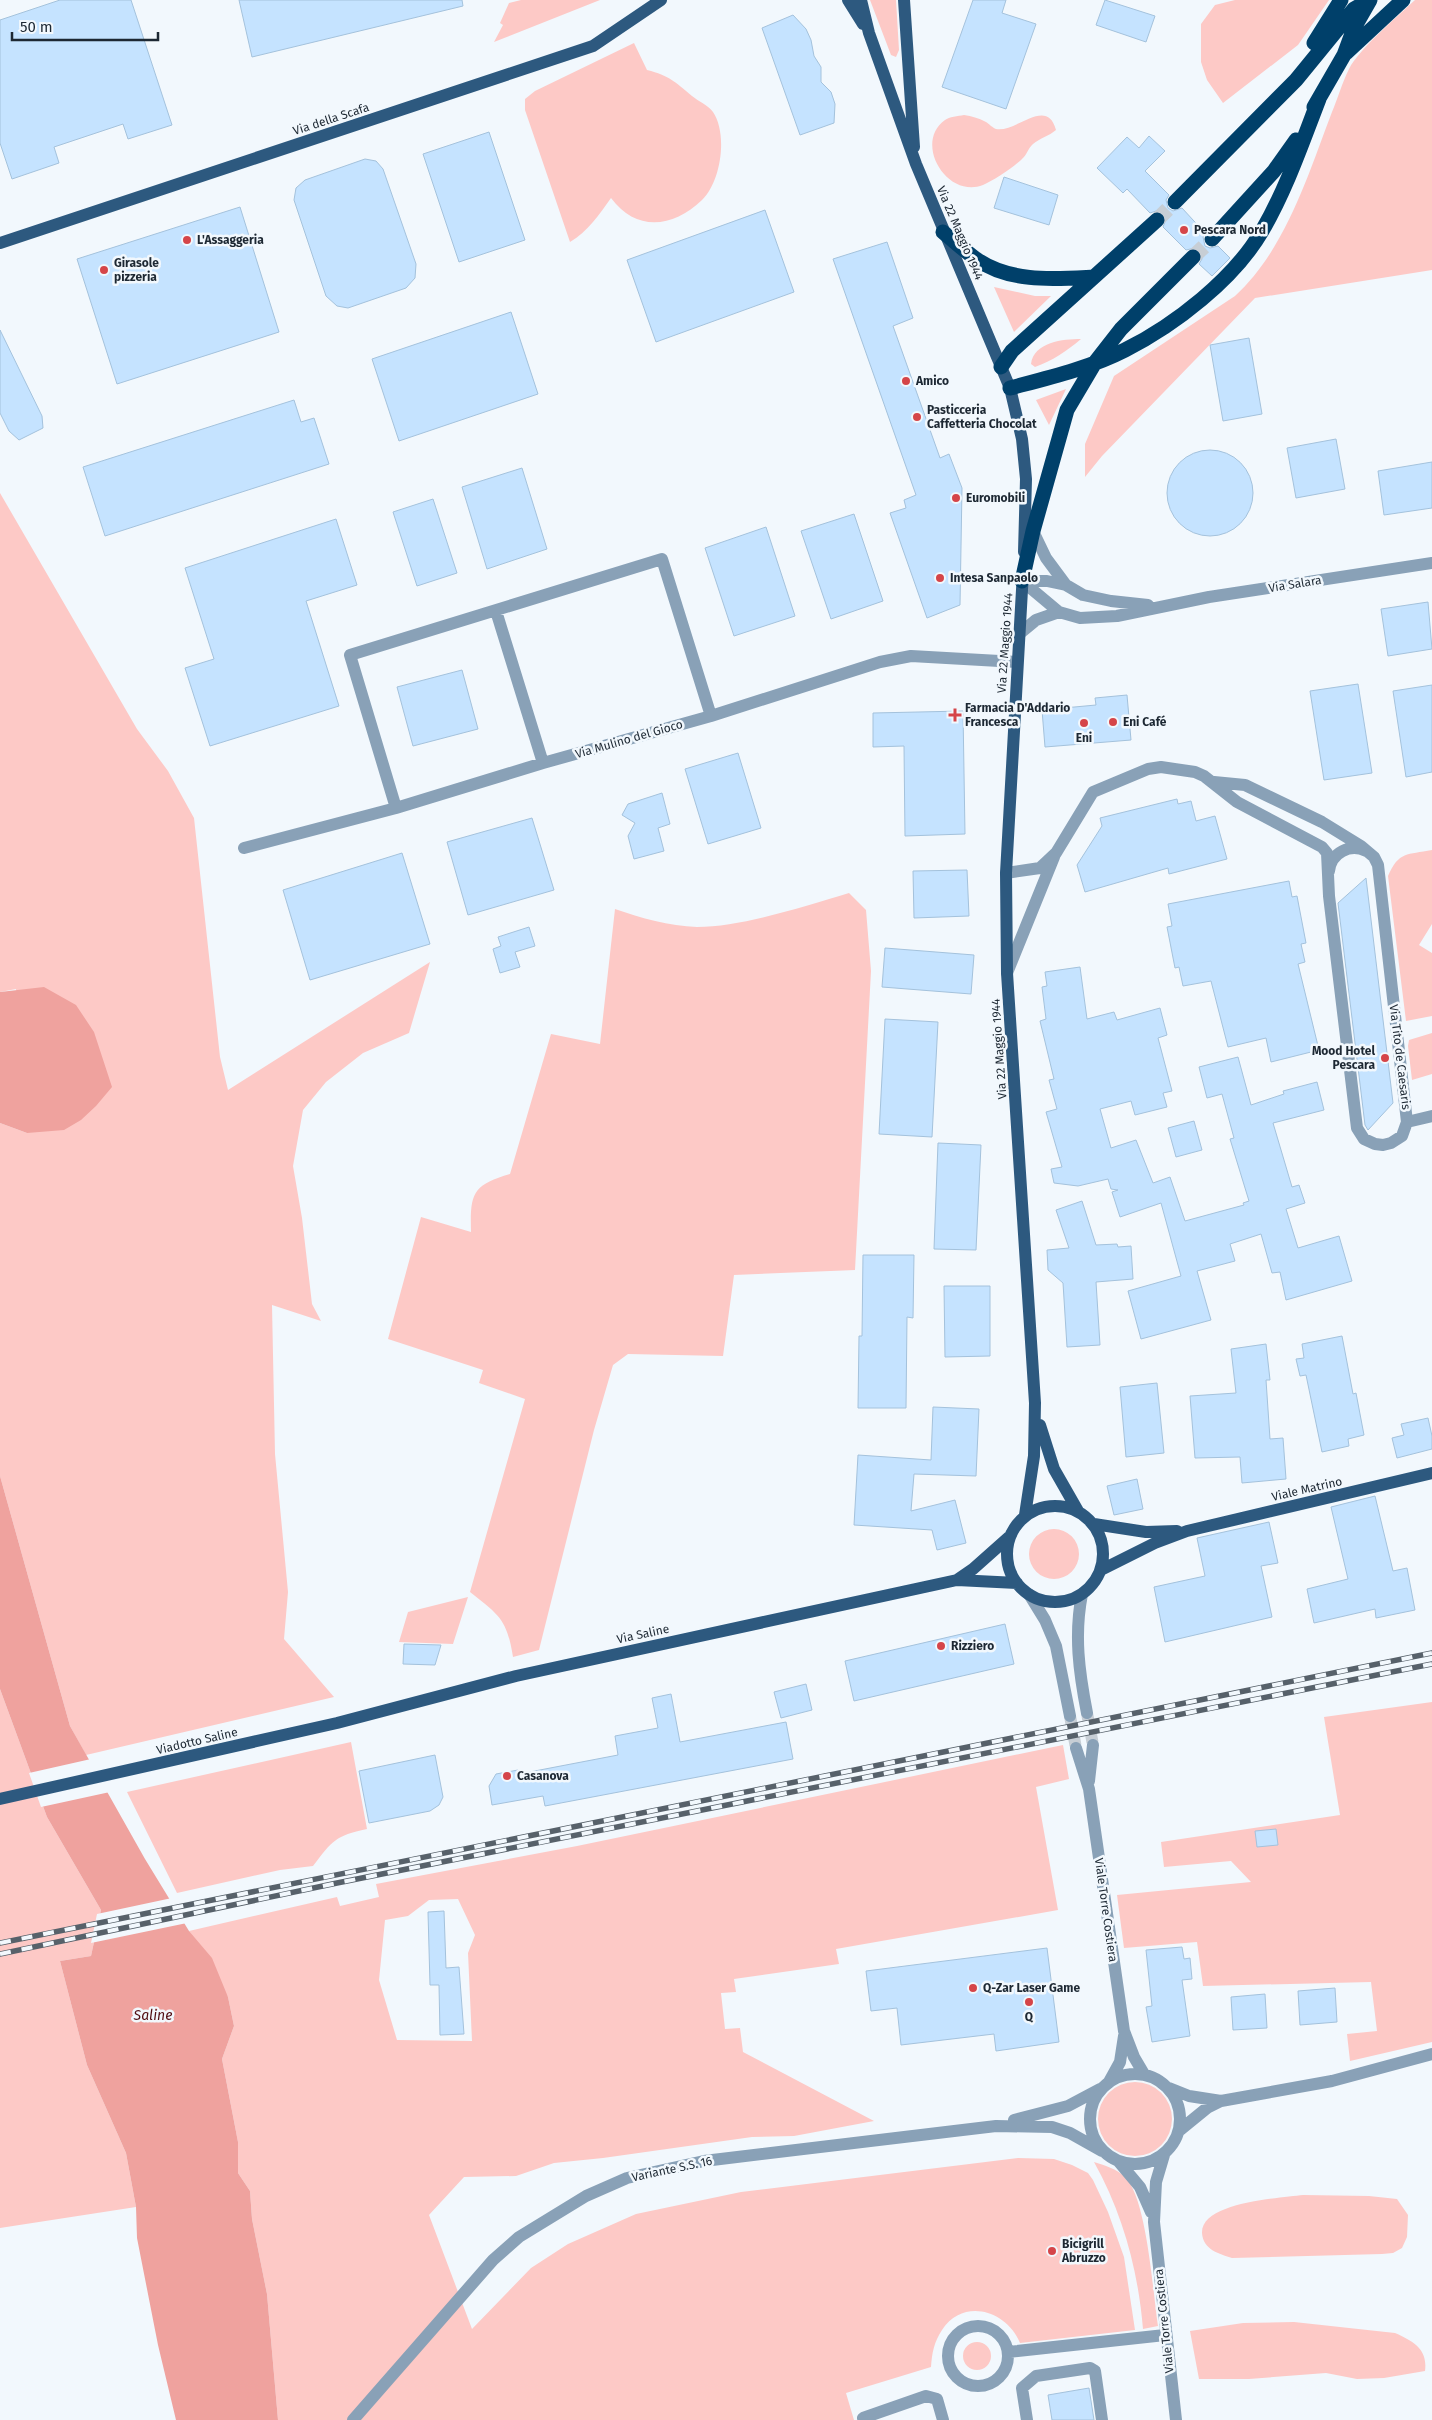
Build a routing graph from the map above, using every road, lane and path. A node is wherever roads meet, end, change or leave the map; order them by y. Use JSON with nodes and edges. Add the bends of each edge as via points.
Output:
{"nodes":[{"id":1,"x":661,"y":0,"type":"edge"},
{"id":2,"x":848,"y":0,"type":"edge"},
{"id":3,"x":861,"y":0,"type":"edge"},
{"id":4,"x":904,"y":0,"type":"edge"},
{"id":5,"x":1341,"y":0,"type":"edge"},
{"id":6,"x":1370,"y":0,"type":"edge"},
{"id":7,"x":1403,"y":0,"type":"edge"},
{"id":8,"x":869,"y":33,"type":"junction"},
{"id":9,"x":1344,"y":55,"type":"junction"},
{"id":10,"x":1296,"y":80,"type":"junction"},
{"id":11,"x":1319,"y":98,"type":"junction"},
{"id":12,"x":916,"y":164,"type":"junction"},
{"id":13,"x":1175,"y":202,"type":"tunnel mouth"},
{"id":14,"x":1157,"y":220,"type":"tunnel mouth"},
{"id":15,"x":943,"y":232,"type":"junction"},
{"id":16,"x":1212,"y":239,"type":"tunnel mouth"},
{"id":17,"x":0,"y":243,"type":"edge"},
{"id":18,"x":1193,"y":258,"type":"tunnel mouth"},
{"id":19,"x":1094,"y":277,"type":"junction"},
{"id":20,"x":1096,"y":361,"type":"junction"},
{"id":21,"x":1001,"y":367,"type":"junction"},
{"id":22,"x":1010,"y":388,"type":"junction"},
{"id":23,"x":1029,"y":529,"type":"junction"},
{"id":24,"x":1432,"y":563,"type":"edge"},
{"id":25,"x":1022,"y":581,"type":"junction"},
{"id":26,"x":1066,"y":586,"type":"junction"},
{"id":27,"x":1159,"y":606,"type":"junction"},
{"id":28,"x":496,"y":611,"type":"junction"},
{"id":29,"x":1059,"y":612,"type":"junction"},
{"id":30,"x":1019,"y":634,"type":"junction"},
{"id":31,"x":1017,"y":662,"type":"junction"},
{"id":32,"x":711,"y":716,"type":"junction"},
{"id":33,"x":543,"y":763,"type":"junction"},
{"id":34,"x":1214,"y":782,"type":"junction"},
{"id":35,"x":396,"y":808,"type":"junction"},
{"id":36,"x":1326,"y":824,"type":"junction"},
{"id":37,"x":1316,"y":843,"type":"junction"},
{"id":38,"x":244,"y":848,"type":"dead end"},
{"id":39,"x":1368,"y":852,"type":"junction"},
{"id":40,"x":1056,"y":853,"type":"junction"},
{"id":41,"x":1006,"y":873,"type":"junction"},
{"id":42,"x":1328,"y":875,"type":"junction"},
{"id":43,"x":1007,"y":973,"type":"junction"},
{"id":44,"x":1432,"y":1116,"type":"edge"},
{"id":45,"x":1407,"y":1122,"type":"junction"},
{"id":46,"x":1035,"y":1403,"type":"junction"},
{"id":47,"x":1432,"y":1473,"type":"edge"},
{"id":48,"x":1078,"y":1511,"type":"junction"},
{"id":49,"x":1025,"y":1515,"type":"junction"},
{"id":50,"x":1094,"y":1524,"type":"junction"},
{"id":51,"x":1187,"y":1531,"type":"junction"},
{"id":52,"x":1010,"y":1536,"type":"junction"},
{"id":53,"x":1101,"y":1570,"type":"junction"},
{"id":54,"x":957,"y":1580,"type":"junction"},
{"id":55,"x":1017,"y":1583,"type":"junction"},
{"id":56,"x":1029,"y":1594,"type":"junction"},
{"id":57,"x":1082,"y":1594,"type":"junction"},
{"id":58,"x":1087,"y":1713,"type":"tunnel mouth"},
{"id":59,"x":1070,"y":1716,"type":"tunnel mouth"},
{"id":60,"x":337,"y":1723,"type":"joint"},
{"id":61,"x":1093,"y":1745,"type":"tunnel mouth"},
{"id":62,"x":1076,"y":1748,"type":"tunnel mouth"},
{"id":63,"x":1089,"y":1789,"type":"junction"},
{"id":64,"x":0,"y":1799,"type":"edge"},
{"id":65,"x":1124,"y":2030,"type":"junction"},
{"id":66,"x":1432,"y":2054,"type":"edge"},
{"id":67,"x":1144,"y":2074,"type":"junction"},
{"id":68,"x":1106,"y":2085,"type":"junction"},
{"id":69,"x":1169,"y":2088,"type":"junction"},
{"id":70,"x":1221,"y":2101,"type":"junction"},
{"id":71,"x":965,"y":2129,"type":"junction"},
{"id":72,"x":1180,"y":2130,"type":"junction"},
{"id":73,"x":1102,"y":2151,"type":"junction"},
{"id":74,"x":1164,"y":2155,"type":"junction"},
{"id":75,"x":1119,"y":2162,"type":"junction"},
{"id":76,"x":1154,"y":2222,"type":"junction"},
{"id":77,"x":1165,"y":2335,"type":"junction"},
{"id":78,"x":1008,"y":2352,"type":"junction"},
{"id":79,"x":353,"y":2420,"type":"edge"},
{"id":80,"x":864,"y":2420,"type":"edge"},
{"id":81,"x":943,"y":2420,"type":"edge"},
{"id":82,"x":1027,"y":2420,"type":"edge"},
{"id":83,"x":1102,"y":2420,"type":"edge"},
{"id":84,"x":1176,"y":2420,"type":"edge"}],
"edges":[{"from":1,"to":17,"type":"main road","name":"Via della Scafa","via":[[593,46]]},
{"from":2,"to":8,"type":"main road","name":"Via 22 Maggio 1944"},
{"from":3,"to":8,"type":"main road","name":"Via 22 Maggio 1944"},
{"from":4,"to":12,"type":"main road"},
{"from":5,"to":10,"type":"highway"},
{"from":6,"to":9,"type":"highway"},
{"from":6,"to":10,"type":"highway","via":[[1354,9]]},
{"from":7,"to":9,"type":"highway"},
{"from":8,"to":12,"type":"main road","name":"Via 22 Maggio 1944"},
{"from":9,"to":11,"type":"highway"},
{"from":10,"to":13,"type":"highway"},
{"from":11,"to":16,"type":"highway","via":[[1292,148]]},
{"from":11,"to":20,"type":"highway","via":[[1274,207],[1246,255],[1214,288],[1183,313],[1125,350]]},
{"from":12,"to":15,"type":"main road","name":"Via 22 Maggio 1944"},
{"from":14,"to":19,"type":"highway"},
{"from":15,"to":19,"type":"highway","via":[[977,260],[1003,272],[1026,278]]},
{"from":15,"to":21,"type":"main road","name":"Via 22 Maggio 1944"},
{"from":18,"to":20,"type":"highway","via":[[1121,329]]},
{"from":19,"to":21,"type":"highway","via":[[1012,350]]},
{"from":20,"to":22,"type":"highway"},
{"from":20,"to":23,"type":"highway","via":[[1067,410]]},
{"from":21,"to":22,"type":"main road","name":"Via 22 Maggio 1944"},
{"from":22,"to":23,"type":"main road","name":"Via 22 Maggio 1944","via":[[1022,439]]},
{"from":23,"to":25,"type":"highway"},
{"from":23,"to":26,"type":"street"},
{"from":24,"to":27,"type":"street","name":"Via Salara"},
{"from":25,"to":26,"type":"street","name":"Via Salara","via":[[1047,581]]},
{"from":25,"to":29,"type":"street","name":"Via Salara"},
{"from":25,"to":30,"type":"main road","name":"Via 22 Maggio 1944"},
{"from":26,"to":27,"type":"street","name":"Via Salara","via":[[1083,595]]},
{"from":27,"to":29,"type":"street","name":"Via Salara","via":[[1117,616],[1080,618]]},
{"from":28,"to":32,"type":"street","via":[[662,559]]},
{"from":28,"to":33,"type":"street"},
{"from":28,"to":35,"type":"street","via":[[350,655]]},
{"from":29,"to":30,"type":"street","via":[[1036,620]]},
{"from":30,"to":31,"type":"main road","name":"Via 22 Maggio 1944"},
{"from":31,"to":32,"type":"street","name":"Via Mulino del Gioco","via":[[911,656],[857,669]]},
{"from":31,"to":41,"type":"main road","name":"Via 22 Maggio 1944"},
{"from":32,"to":33,"type":"street","name":"Via Mulino del Gioco"},
{"from":33,"to":35,"type":"street","name":"Via Mulino del Gioco"},
{"from":34,"to":36,"type":"street","name":"Via Tito de Caesaris","via":[[1244,785]]},
{"from":34,"to":37,"type":"street","name":"Via Tito de Caesaris","via":[[1236,802]]},
{"from":34,"to":40,"type":"street","name":"Via Tito de Caesaris","via":[[1195,772],[1161,767],[1148,769],[1094,792]]},
{"from":35,"to":38,"type":"street","name":"Via Mulino del Gioco"},
{"from":36,"to":37,"type":"street","via":[[1327,838]]},
{"from":36,"to":39,"type":"street","name":"Via Tito de Caesaris"},
{"from":37,"to":42,"type":"street","name":"Via Tito de Caesaris","via":[[1327,853]]},
{"from":39,"to":42,"type":"street","via":[[1353,848],[1338,854],[1329,867]]},
{"from":39,"to":45,"type":"street","name":"Via Tito de Caesaris","via":[[1380,870]]},
{"from":40,"to":41,"type":"street","name":"Via Tito de Caesaris","via":[[1040,868]]},
{"from":40,"to":43,"type":"street","name":"Via Tito de Caesaris"},
{"from":41,"to":43,"type":"main road","name":"Via 22 Maggio 1944"},
{"from":42,"to":45,"type":"street","name":"Via Tito de Caesaris","via":[[1357,1128],[1369,1142],[1383,1145],[1398,1139]]},
{"from":43,"to":46,"type":"main road","name":"Via 22 Maggio 1944"},
{"from":44,"to":45,"type":"street"},
{"from":46,"to":48,"type":"main road","name":"Via 22 Maggio 1944","via":[[1051,1461]]},
{"from":46,"to":49,"type":"main road","name":"Via 22 Maggio 1944","via":[[1034,1456]]},
{"from":47,"to":51,"type":"main road","name":"Viale Matrino"},
{"from":48,"to":49,"type":"main road","via":[[1051,1505]]},
{"from":48,"to":50,"type":"main road"},
{"from":49,"to":52,"type":"main road"},
{"from":50,"to":51,"type":"main road","name":"Viale Matrino","via":[[1146,1532]]},
{"from":50,"to":53,"type":"main road","via":[[1104,1554]]},
{"from":51,"to":53,"type":"main road","name":"Viale Matrino"},
{"from":52,"to":54,"type":"main road","name":"Via Saline"},
{"from":52,"to":55,"type":"main road","via":[[1007,1561]]},
{"from":53,"to":57,"type":"main road"},
{"from":54,"to":55,"type":"main road","name":"Via Saline"},
{"from":54,"to":60,"type":"main road","name":"Via Saline","via":[[516,1676]]},
{"from":55,"to":56,"type":"main road"},
{"from":56,"to":57,"type":"main road","via":[[1055,1602]]},
{"from":56,"to":59,"type":"street","via":[[1056,1646]]},
{"from":57,"to":58,"type":"street","via":[[1076,1642]]},
{"from":60,"to":64,"type":"main road","name":"Viadotto Saline"},
{"from":61,"to":63,"type":"street","name":"Viale Torre Costiera"},
{"from":62,"to":63,"type":"street","name":"Viale Torre Costiera"},
{"from":63,"to":65,"type":"street","name":"Viale Torre Costiera"},
{"from":65,"to":67,"type":"street","name":"Viale Torre Costiera"},
{"from":65,"to":68,"type":"street","name":"Viale Torre Costiera","via":[[1120,2062]]},
{"from":66,"to":70,"type":"street","via":[[1332,2081]]},
{"from":67,"to":68,"type":"street","via":[[1125,2075]]},
{"from":67,"to":69,"type":"street"},
{"from":68,"to":71,"type":"street","name":"Variante S.S. 16","via":[[1068,2106],[1035,2116]]},
{"from":68,"to":73,"type":"street","via":[[1094,2099],[1090,2112],[1094,2140]]},
{"from":69,"to":70,"type":"street","via":[[1189,2096]]},
{"from":69,"to":72,"type":"street","via":[[1181,2116]]},
{"from":70,"to":72,"type":"street","via":[[1206,2108]]},
{"from":71,"to":73,"type":"street","name":"Variante S.S. 16","via":[[1052,2127]]},
{"from":71,"to":79,"type":"street","name":"Variante S.S. 16","via":[[704,2161],[627,2178],[586,2196],[519,2237],[493,2260]]},
{"from":72,"to":74,"type":"street"},
{"from":73,"to":75,"type":"street"},
{"from":74,"to":75,"type":"street","via":[[1142,2164]]},
{"from":74,"to":76,"type":"street","name":"Viale Torre Costiera","via":[[1156,2182]]},
{"from":75,"to":76,"type":"street","name":"Viale Torre Costiera","via":[[1140,2187]]},
{"from":76,"to":77,"type":"street","name":"Viale Torre Costiera"},
{"from":77,"to":78,"type":"street"},
{"from":77,"to":84,"type":"street","name":"Viale Torre Costiera"},
{"from":78,"to":78,"type":"street","via":[[1000,2335],[992,2329],[974,2326],[956,2334],[948,2362],[952,2371],[966,2384],[985,2385],[1003,2373]]},
{"from":80,"to":81,"type":"street","via":[[926,2396],[936,2399]]},
{"from":82,"to":83,"type":"street","via":[[1022,2388],[1036,2376],[1090,2368],[1095,2371]]}]}
